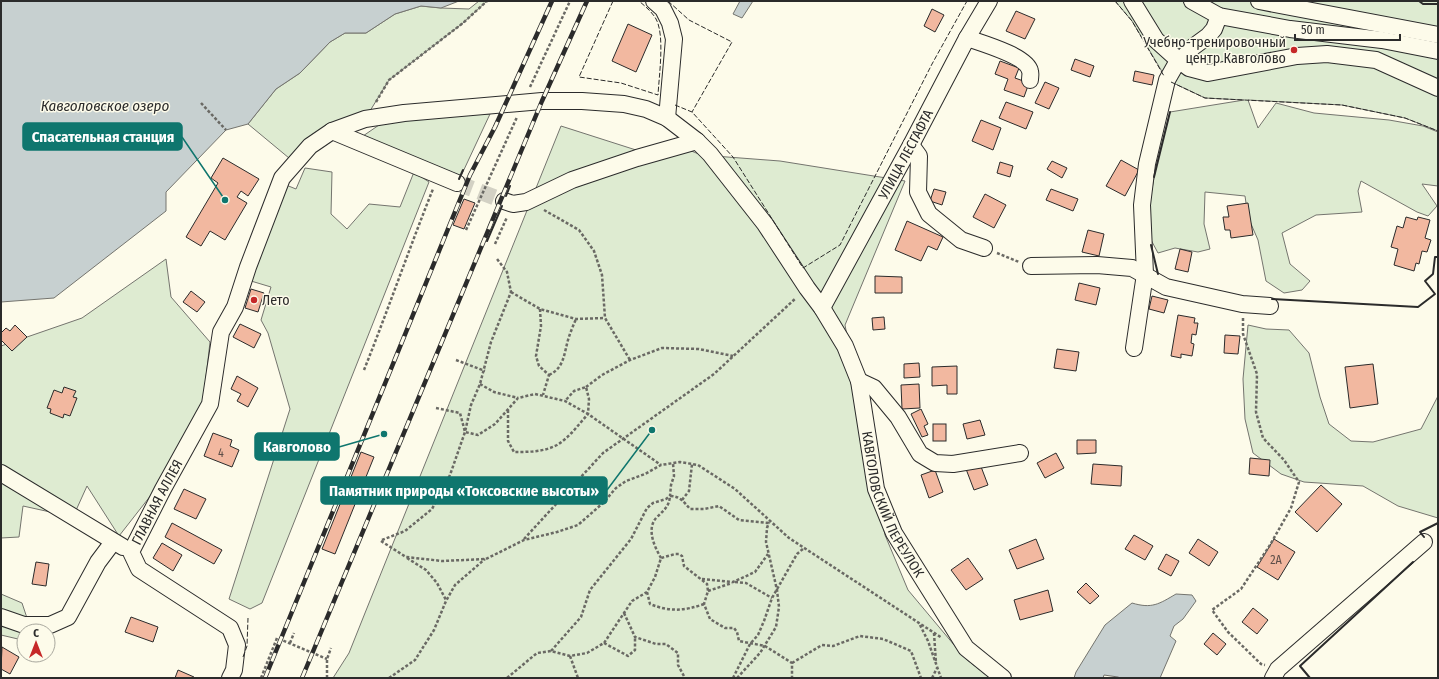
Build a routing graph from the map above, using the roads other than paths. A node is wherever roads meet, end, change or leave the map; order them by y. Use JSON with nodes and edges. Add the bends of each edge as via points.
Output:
{"nodes":[{"id":1,"x":654,"y":1,"type":"edge"},
{"id":2,"x":989,"y":1,"type":"edge"},
{"id":3,"x":1132,"y":1,"type":"edge"},
{"id":4,"x":1192,"y":1,"type":"edge"},
{"id":5,"x":1259,"y":1,"type":"edge"},
{"id":6,"x":1219,"y":16,"type":"junction"},
{"id":7,"x":1438,"y":35,"type":"edge"},
{"id":8,"x":967,"y":38,"type":"junction"},
{"id":9,"x":1438,"y":51,"type":"edge"},
{"id":10,"x":1030,"y":80,"type":"dead end"},
{"id":11,"x":1438,"y":88,"type":"edge"},
{"id":12,"x":523,"y":103,"type":"joint"},
{"id":13,"x":667,"y":118,"type":"junction"},
{"id":14,"x":332,"y":131,"type":"junction"},
{"id":15,"x":697,"y":141,"type":"junction"},
{"id":16,"x":911,"y":145,"type":"junction"},
{"id":17,"x":457,"y":183,"type":"tunnel mouth"},
{"id":18,"x":514,"y":202,"type":"tunnel mouth"},
{"id":19,"x":984,"y":248,"type":"road end"},
{"id":20,"x":1031,"y":266,"type":"road end"},
{"id":21,"x":1145,"y":274,"type":"junction"},
{"id":22,"x":1270,"y":306,"type":"dead end"},
{"id":23,"x":822,"y":308,"type":"junction"},
{"id":24,"x":1134,"y":348,"type":"dead end"},
{"id":25,"x":859,"y":381,"type":"junction"},
{"id":26,"x":1020,"y":453,"type":"dead end"},
{"id":27,"x":1,"y":473,"type":"edge"},
{"id":28,"x":113,"y":542,"type":"junction"},
{"id":29,"x":1424,"y":542,"type":"dead end"},
{"id":30,"x":131,"y":552,"type":"junction"},
{"id":31,"x":1,"y":617,"type":"edge"},
{"id":32,"x":1275,"y":673,"type":"edge"},
{"id":33,"x":230,"y":678,"type":"edge"},
{"id":34,"x":1003,"y":678,"type":"edge"}],
"edges":[{"from":1,"to":13,"type":"street","via":[[663,9],[674,39]]},
{"from":2,"to":8,"type":"street","name":"УЛИЦА ЛЕСГАФТА"},
{"from":3,"to":11,"type":"street","via":[[1156,40],[1189,68],[1208,73],[1297,56],[1327,54],[1376,60]]},
{"from":4,"to":6,"type":"street"},
{"from":5,"to":7,"type":"street"},
{"from":6,"to":9,"type":"street","via":[[1290,29],[1382,40]]},
{"from":6,"to":21,"type":"street","via":[[1214,29],[1175,66],[1167,80],[1148,164],[1142,205]]},
{"from":8,"to":10,"type":"street","via":[[1017,57],[1030,70]]},
{"from":8,"to":16,"type":"street","name":"УЛИЦА ЛЕСГАФТА"},
{"from":12,"to":13,"type":"street","name":"КАВГОЛОВСКИЙ ПЕРЕУЛОК","via":[[582,101],[624,104],[646,109]]},
{"from":12,"to":14,"type":"street","name":"ГЛАВНАЯ АЛЛЕЯ","via":[[404,113],[365,120]]},
{"from":13,"to":15,"type":"street","name":"КАВГОЛОВСКИЙ ПЕРЕУЛОК"},
{"from":14,"to":17,"type":"street"},
{"from":14,"to":30,"type":"street","name":"ГЛАВНАЯ АЛЛЕЯ","via":[[310,146],[282,178],[235,307],[221,332],[210,404]]},
{"from":15,"to":18,"type":"street","via":[[637,158]]},
{"from":15,"to":23,"type":"street","name":"КАВГОЛОВСКИЙ ПЕРЕУЛОК","via":[[765,224]]},
{"from":16,"to":19,"type":"street","via":[[918,156],[918,192],[928,214],[961,240]]},
{"from":16,"to":23,"type":"street","name":"УЛИЦА ЛЕСГАФТА"},
{"from":20,"to":21,"type":"street","via":[[1097,265],[1132,268]]},
{"from":21,"to":22,"type":"street","via":[[1166,287],[1242,304]]},
{"from":21,"to":24,"type":"street"},
{"from":23,"to":25,"type":"street","name":"КАВГОЛОВСКИЙ ПЕРЕУЛОК","via":[[845,346]]},
{"from":25,"to":26,"type":"street","via":[[874,388],[898,417],[920,454],[935,463],[953,464]]},
{"from":25,"to":34,"type":"street","name":"КАВГОЛОВСКИЙ ПЕРЕУЛОК","via":[[876,489],[894,533],[966,648]]},
{"from":27,"to":28,"type":"street"},
{"from":28,"to":30,"type":"street"},
{"from":28,"to":31,"type":"street","via":[[98,562],[68,617],[50,625],[24,625]]},
{"from":29,"to":32,"type":"street"},
{"from":30,"to":33,"type":"street","name":"ГЛАВНАЯ АЛЛЕЯ","via":[[139,569],[230,628],[237,645],[234,670]]}]}
